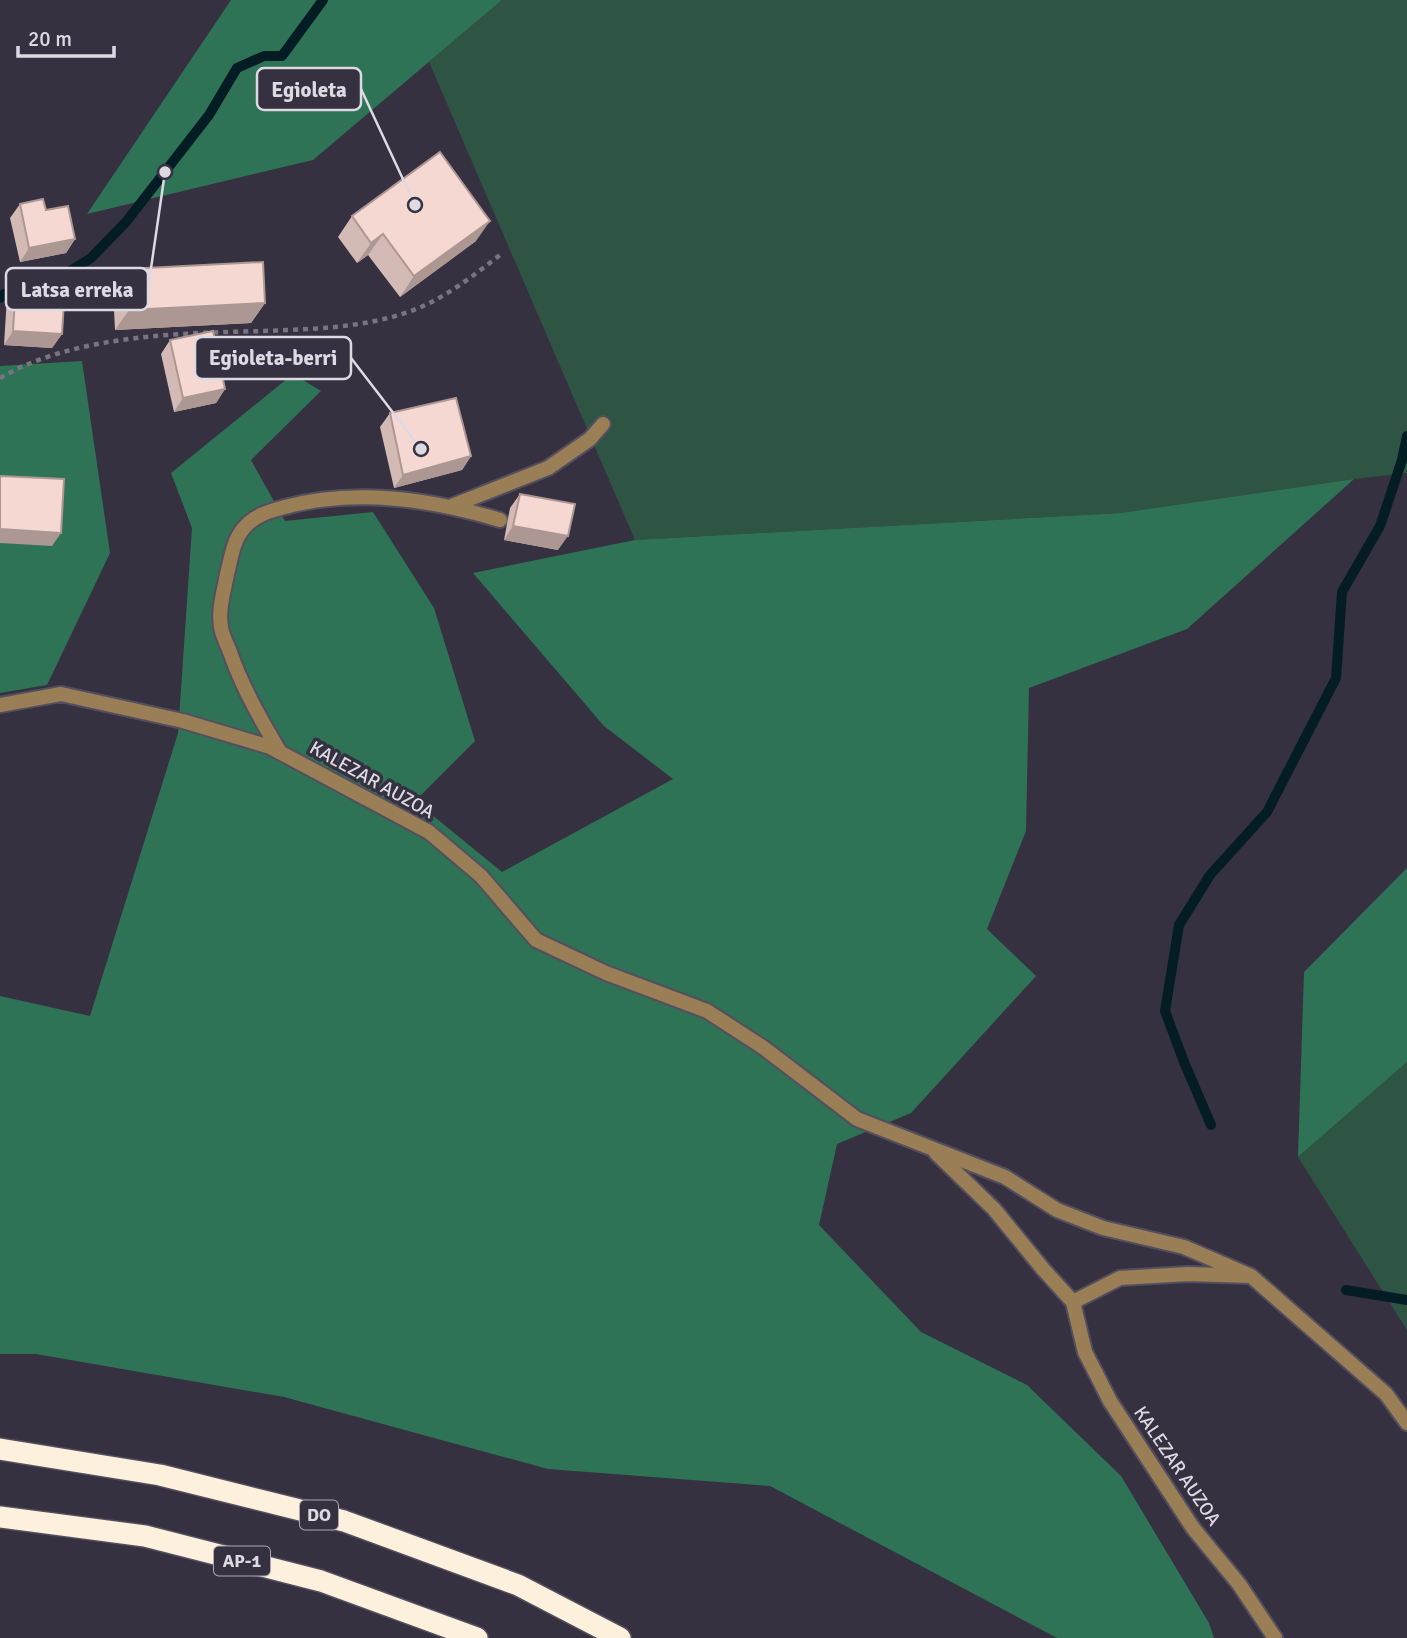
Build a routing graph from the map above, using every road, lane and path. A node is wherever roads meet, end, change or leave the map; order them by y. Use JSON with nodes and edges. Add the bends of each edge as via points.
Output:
{"nodes":[{"id":1,"x":500,"y":255,"type":"dead end"},
{"id":2,"x":0,"y":378,"type":"edge"},
{"id":3,"x":603,"y":424,"type":"dead end"},
{"id":4,"x":449,"y":507,"type":"junction"},
{"id":5,"x":500,"y":520,"type":"dead end"},
{"id":6,"x":0,"y":705,"type":"edge"},
{"id":7,"x":280,"y":752,"type":"junction"},
{"id":8,"x":930,"y":1147,"type":"junction"},
{"id":9,"x":1251,"y":1276,"type":"junction"},
{"id":10,"x":1073,"y":1302,"type":"junction"},
{"id":11,"x":1407,"y":1423,"type":"edge"},
{"id":12,"x":0,"y":1449,"type":"edge"},
{"id":13,"x":0,"y":1517,"type":"edge"},
{"id":14,"x":477,"y":1638,"type":"edge"},
{"id":15,"x":620,"y":1638,"type":"edge"},
{"id":16,"x":1275,"y":1638,"type":"edge"}],
"edges":[{"from":1,"to":2,"type":"path","via":[[445,295],[412,311],[368,323],[125,340],[45,356]]},
{"from":3,"to":4,"type":"street","via":[[590,439],[548,468]]},
{"from":4,"to":5,"type":"street"},
{"from":4,"to":7,"type":"street","via":[[354,496],[306,501],[264,512],[243,529],[232,551],[220,606],[221,629]]},
{"from":6,"to":7,"type":"street","name":"KALEZAR AUZOA","via":[[61,694],[183,722]]},
{"from":7,"to":8,"type":"street","name":"KALEZAR AUZOA","via":[[429,832],[481,876],[536,940],[606,973],[707,1011],[857,1119]]},
{"from":8,"to":9,"type":"street","name":"KALEZAR AUZOA","via":[[1005,1177],[1057,1210],[1103,1228],[1184,1248]]},
{"from":8,"to":10,"type":"street","name":"KALEZAR AUZOA","via":[[994,1209]]},
{"from":9,"to":10,"type":"street","via":[[1120,1278]]},
{"from":9,"to":11,"type":"street","name":"KALEZAR AUZOA","via":[[1386,1394]]},
{"from":10,"to":16,"type":"street","name":"KALEZAR AUZOA","via":[[1085,1352],[1110,1401],[1193,1528]]},
{"from":12,"to":15,"type":"highway","number":"DO","via":[[160,1475],[344,1521],[518,1585]]},
{"from":13,"to":14,"type":"highway","number":"AP-1","via":[[145,1536],[321,1581]]}]}
